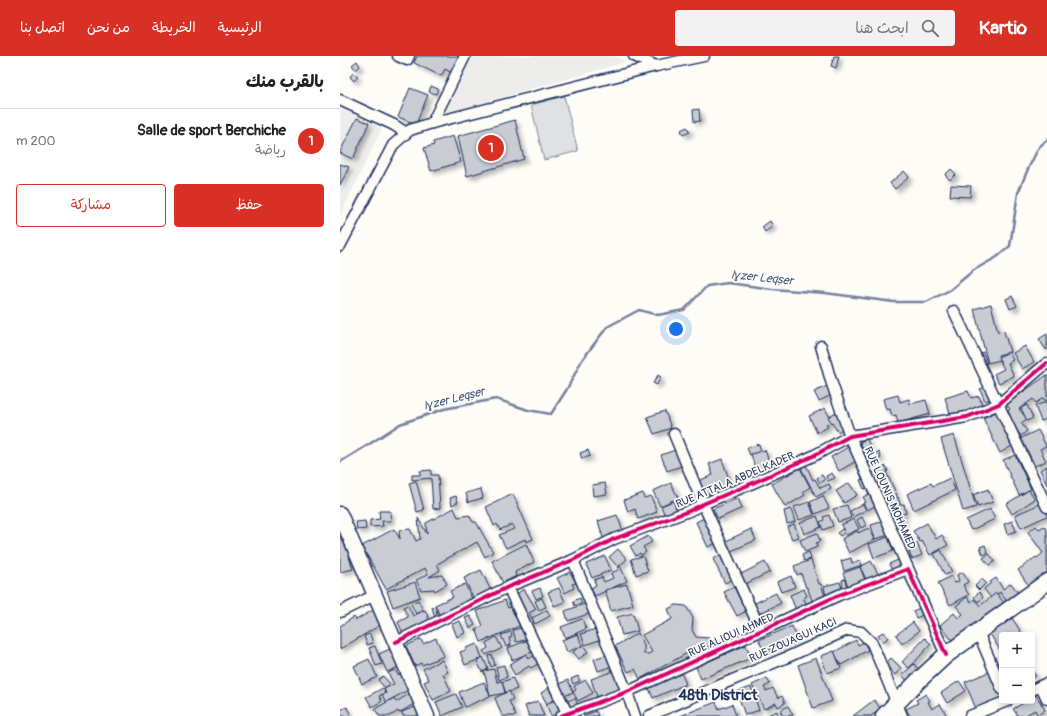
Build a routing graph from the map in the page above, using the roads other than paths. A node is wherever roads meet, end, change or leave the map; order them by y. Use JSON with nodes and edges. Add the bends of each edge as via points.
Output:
{"nodes":[{"id":1,"x":398,"y":56,"type":"edge"},
{"id":2,"x":409,"y":56,"type":"edge"},
{"id":3,"x":465,"y":56,"type":"edge"},
{"id":4,"x":634,"y":56,"type":"edge"},
{"id":5,"x":704,"y":56,"type":"edge"},
{"id":6,"x":656,"y":66,"type":"junction"},
{"id":7,"x":340,"y":100,"type":"edge"},
{"id":8,"x":432,"y":123,"type":"junction"},
{"id":9,"x":406,"y":133,"type":"junction"},
{"id":10,"x":340,"y":246,"type":"edge"},
{"id":11,"x":954,"y":311,"type":"dead end"},
{"id":12,"x":821,"y":346,"type":"dead end"},
{"id":13,"x":1047,"y":363,"type":"edge"},
{"id":14,"x":999,"y":404,"type":"junction"},
{"id":15,"x":674,"y":434,"type":"dead end"},
{"id":16,"x":850,"y":436,"type":"junction"},
{"id":17,"x":703,"y":504,"type":"junction"},
{"id":18,"x":1047,"y":507,"type":"edge"},
{"id":19,"x":340,"y":514,"type":"edge"},
{"id":20,"x":573,"y":560,"type":"junction"},
{"id":21,"x":1047,"y":582,"type":"edge"},
{"id":22,"x":508,"y":587,"type":"junction"},
{"id":23,"x":375,"y":595,"type":"junction"},
{"id":24,"x":340,"y":612,"type":"edge"},
{"id":25,"x":761,"y":631,"type":"junction"},
{"id":26,"x":978,"y":632,"type":"junction"},
{"id":27,"x":396,"y":642,"type":"junction"},
{"id":28,"x":946,"y":655,"type":"junction"},
{"id":29,"x":999,"y":682,"type":"edge"},
{"id":30,"x":1040,"y":686,"type":"edge"},
{"id":31,"x":627,"y":692,"type":"junction"},
{"id":32,"x":1047,"y":699,"type":"edge"},
{"id":33,"x":1001,"y":704,"type":"edge"},
{"id":34,"x":899,"y":710,"type":"edge"},
{"id":35,"x":981,"y":714,"type":"edge"},
{"id":36,"x":564,"y":715,"type":"edge"},
{"id":37,"x":427,"y":716,"type":"edge"},
{"id":38,"x":635,"y":716,"type":"edge"},
{"id":39,"x":650,"y":716,"type":"edge"},
{"id":40,"x":884,"y":716,"type":"edge"},
{"id":41,"x":970,"y":716,"type":"edge"}],
"edges":[{"from":1,"to":2,"type":"street","via":[[407,60]]},
{"from":3,"to":8,"type":"street"},
{"from":4,"to":6,"type":"street"},
{"from":5,"to":6,"type":"street"},
{"from":6,"to":8,"type":"street"},
{"from":7,"to":9,"type":"street"},
{"from":8,"to":9,"type":"street"},
{"from":9,"to":10,"type":"street","via":[[393,145]]},
{"from":11,"to":14,"type":"street"},
{"from":12,"to":16,"type":"street","name":"RUE LOUNIS MOHAMED"},
{"from":13,"to":14,"type":"street","name":"RUE ATTALA ABDELKADER"},
{"from":14,"to":16,"type":"street","name":"RUE ATTALA ABDELKADER","via":[[967,417]]},
{"from":14,"to":18,"type":"street"},
{"from":15,"to":17,"type":"street"},
{"from":16,"to":17,"type":"street","name":"RUE ATTALA ABDELKADER","via":[[813,456]]},
{"from":16,"to":28,"type":"street","name":"RUE LOUNIS MOHAMED"},
{"from":17,"to":20,"type":"street","name":"RUE ATTALA ABDELKADER","via":[[614,539]]},
{"from":17,"to":25,"type":"street"},
{"from":19,"to":23,"type":"main road"},
{"from":20,"to":22,"type":"street","name":"RUE ATTALA ABDELKADER"},
{"from":20,"to":31,"type":"street"},
{"from":21,"to":26,"type":"main road"},
{"from":22,"to":27,"type":"street","name":"RUE ATTALA ABDELKADER"},
{"from":22,"to":36,"type":"street"},
{"from":23,"to":24,"type":"street"},
{"from":23,"to":27,"type":"main road"},
{"from":25,"to":28,"type":"street","name":"RUE ALIOUI AHMED","via":[[908,569]]},
{"from":25,"to":31,"type":"street","name":"RUE ALIOUI AHMED"},
{"from":26,"to":28,"type":"main road"},
{"from":26,"to":29,"type":"street"},
{"from":27,"to":37,"type":"main road"},
{"from":28,"to":34,"type":"main road","via":[[919,680]]},
{"from":30,"to":32,"type":"street"},
{"from":31,"to":36,"type":"street","name":"RUE ALIOUI AHMED"},
{"from":31,"to":38,"type":"street"},
{"from":33,"to":35,"type":"street"},
{"from":34,"to":39,"type":"street","name":"RUE ZOUAGUI KACI","via":[[872,643],[862,632],[847,630]]},
{"from":34,"to":40,"type":"main road"},
{"from":35,"to":41,"type":"street"}]}
